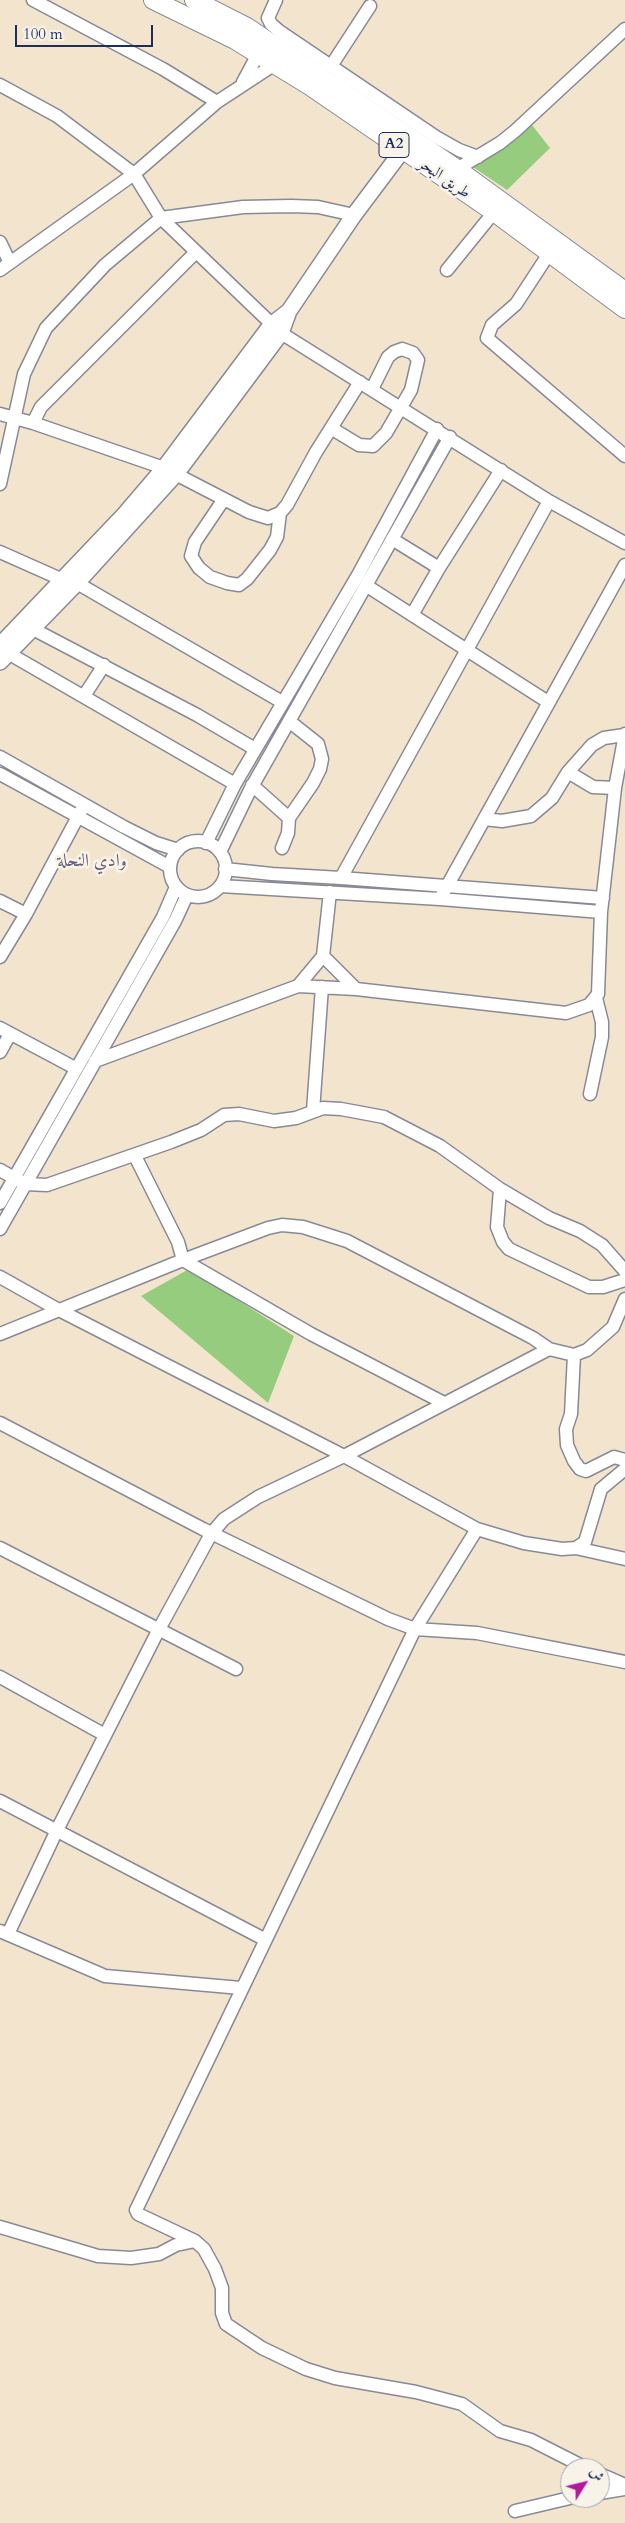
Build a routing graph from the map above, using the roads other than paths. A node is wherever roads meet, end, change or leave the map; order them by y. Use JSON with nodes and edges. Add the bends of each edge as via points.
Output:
{"nodes":[{"id":1,"x":33,"y":0,"type":"edge"},
{"id":2,"x":153,"y":0,"type":"edge"},
{"id":3,"x":194,"y":0,"type":"edge"},
{"id":4,"x":276,"y":0,"type":"edge"},
{"id":5,"x":370,"y":6,"type":"dead end"},
{"id":6,"x":625,"y":29,"type":"edge"},
{"id":7,"x":258,"y":54,"type":"junction"},
{"id":8,"x":275,"y":64,"type":"junction"},
{"id":9,"x":331,"y":66,"type":"junction"},
{"id":10,"x":242,"y":84,"type":"junction"},
{"id":11,"x":0,"y":85,"type":"edge"},
{"id":12,"x":217,"y":102,"type":"junction"},
{"id":13,"x":431,"y":142,"type":"junction"},
{"id":14,"x":402,"y":151,"type":"junction"},
{"id":15,"x":478,"y":156,"type":"junction"},
{"id":16,"x":457,"y":169,"type":"junction"},
{"id":17,"x":134,"y":174,"type":"junction"},
{"id":18,"x":494,"y":212,"type":"junction"},
{"id":19,"x":354,"y":215,"type":"junction"},
{"id":20,"x":161,"y":218,"type":"junction"},
{"id":21,"x":0,"y":242,"type":"edge"},
{"id":22,"x":196,"y":252,"type":"junction"},
{"id":23,"x":550,"y":252,"type":"junction"},
{"id":24,"x":5,"y":267,"type":"edge"},
{"id":25,"x":448,"y":270,"type":"dead end"},
{"id":26,"x":625,"y":291,"type":"edge"},
{"id":27,"x":625,"y":309,"type":"edge"},
{"id":28,"x":276,"y":329,"type":"junction"},
{"id":29,"x":360,"y":382,"type":"junction"},
{"id":30,"x":372,"y":389,"type":"junction"},
{"id":31,"x":400,"y":406,"type":"junction"},
{"id":32,"x":0,"y":414,"type":"edge"},
{"id":33,"x":13,"y":418,"type":"junction"},
{"id":34,"x":33,"y":423,"type":"junction"},
{"id":35,"x":331,"y":428,"type":"junction"},
{"id":36,"x":437,"y":429,"type":"junction"},
{"id":37,"x":450,"y":437,"type":"junction"},
{"id":38,"x":625,"y":456,"type":"edge"},
{"id":39,"x":501,"y":470,"type":"junction"},
{"id":40,"x":170,"y":471,"type":"junction"},
{"id":41,"x":0,"y":484,"type":"edge"},
{"id":42,"x":224,"y":499,"type":"junction"},
{"id":43,"x":549,"y":501,"type":"junction"},
{"id":44,"x":280,"y":513,"type":"junction"},
{"id":45,"x":392,"y":538,"type":"junction"},
{"id":46,"x":625,"y":543,"type":"edge"},
{"id":47,"x":0,"y":552,"type":"edge"},
{"id":48,"x":625,"y":565,"type":"edge"},
{"id":49,"x":439,"y":568,"type":"junction"},
{"id":50,"x":70,"y":582,"type":"junction"},
{"id":51,"x":367,"y":586,"type":"junction"},
{"id":52,"x":412,"y":615,"type":"junction"},
{"id":53,"x":32,"y":629,"type":"junction"},
{"id":54,"x":466,"y":649,"type":"junction"},
{"id":55,"x":3,"y":653,"type":"edge"},
{"id":56,"x":104,"y":665,"type":"junction"},
{"id":57,"x":84,"y":696,"type":"junction"},
{"id":58,"x":282,"y":702,"type":"junction"},
{"id":59,"x":548,"y":702,"type":"junction"},
{"id":60,"x":289,"y":721,"type":"junction"},
{"id":61,"x":624,"y":734,"type":"edge"},
{"id":62,"x":255,"y":749,"type":"junction"},
{"id":63,"x":0,"y":757,"type":"edge"},
{"id":64,"x":622,"y":760,"type":"edge"},
{"id":65,"x":568,"y":772,"type":"junction"},
{"id":66,"x":0,"y":774,"type":"edge"},
{"id":67,"x":235,"y":784,"type":"junction"},
{"id":68,"x":252,"y":786,"type":"junction"},
{"id":69,"x":615,"y":788,"type":"junction"},
{"id":70,"x":81,"y":811,"type":"junction"},
{"id":71,"x":220,"y":815,"type":"junction"},
{"id":72,"x":289,"y":818,"type":"junction"},
{"id":73,"x":484,"y":820,"type":"junction"},
{"id":74,"x":234,"y":823,"type":"junction"},
{"id":75,"x":206,"y":843,"type":"junction"},
{"id":76,"x":282,"y":848,"type":"dead end"},
{"id":77,"x":178,"y":850,"type":"junction"},
{"id":78,"x":220,"y":852,"type":"junction"},
{"id":79,"x":170,"y":867,"type":"junction"},
{"id":80,"x":226,"y":869,"type":"junction"},
{"id":81,"x":341,"y":878,"type":"junction"},
{"id":82,"x":220,"y":886,"type":"junction"},
{"id":83,"x":446,"y":886,"type":"junction"},
{"id":84,"x":176,"y":887,"type":"junction"},
{"id":85,"x":330,"y":892,"type":"junction"},
{"id":86,"x":187,"y":895,"type":"junction"},
{"id":87,"x":603,"y":898,"type":"junction"},
{"id":88,"x":440,"y":899,"type":"junction"},
{"id":89,"x":0,"y":901,"type":"edge"},
{"id":90,"x":601,"y":912,"type":"junction"},
{"id":91,"x":26,"y":914,"type":"junction"},
{"id":92,"x":323,"y":956,"type":"junction"},
{"id":93,"x":0,"y":957,"type":"edge"},
{"id":94,"x":298,"y":986,"type":"junction"},
{"id":95,"x":322,"y":987,"type":"junction"},
{"id":96,"x":356,"y":989,"type":"junction"},
{"id":97,"x":596,"y":998,"type":"junction"},
{"id":98,"x":5,"y":1031,"type":"edge"},
{"id":99,"x":0,"y":1052,"type":"edge"},
{"id":100,"x":95,"y":1061,"type":"junction"},
{"id":101,"x":76,"y":1068,"type":"junction"},
{"id":102,"x":590,"y":1094,"type":"dead end"},
{"id":103,"x":313,"y":1111,"type":"junction"},
{"id":104,"x":135,"y":1156,"type":"junction"},
{"id":105,"x":0,"y":1170,"type":"edge"},
{"id":106,"x":20,"y":1181,"type":"junction"},
{"id":107,"x":500,"y":1189,"type":"junction"},
{"id":108,"x":0,"y":1203,"type":"edge"},
{"id":109,"x":0,"y":1230,"type":"edge"},
{"id":110,"x":183,"y":1260,"type":"junction"},
{"id":111,"x":625,"y":1271,"type":"edge"},
{"id":112,"x":0,"y":1277,"type":"edge"},
{"id":113,"x":625,"y":1280,"type":"edge"},
{"id":114,"x":625,"y":1299,"type":"edge"},
{"id":115,"x":57,"y":1309,"type":"junction"},
{"id":116,"x":0,"y":1334,"type":"edge"},
{"id":117,"x":549,"y":1349,"type":"junction"},
{"id":118,"x":574,"y":1355,"type":"junction"},
{"id":119,"x":444,"y":1403,"type":"junction"},
{"id":120,"x":0,"y":1423,"type":"edge"},
{"id":121,"x":344,"y":1456,"type":"junction"},
{"id":122,"x":625,"y":1460,"type":"edge"},
{"id":123,"x":625,"y":1469,"type":"edge"},
{"id":124,"x":477,"y":1530,"type":"junction"},
{"id":125,"x":211,"y":1534,"type":"junction"},
{"id":126,"x":0,"y":1548,"type":"edge"},
{"id":127,"x":576,"y":1548,"type":"junction"},
{"id":128,"x":625,"y":1559,"type":"edge"},
{"id":129,"x":415,"y":1629,"type":"junction"},
{"id":130,"x":158,"y":1630,"type":"junction"},
{"id":131,"x":625,"y":1662,"type":"edge"},
{"id":132,"x":236,"y":1669,"type":"dead end"},
{"id":133,"x":0,"y":1677,"type":"edge"},
{"id":134,"x":105,"y":1735,"type":"junction"},
{"id":135,"x":0,"y":1801,"type":"edge"},
{"id":136,"x":57,"y":1830,"type":"junction"},
{"id":137,"x":4,"y":1932,"type":"edge"},
{"id":138,"x":264,"y":1939,"type":"junction"},
{"id":139,"x":241,"y":1988,"type":"junction"},
{"id":140,"x":0,"y":2227,"type":"edge"},
{"id":141,"x":195,"y":2241,"type":"junction"},
{"id":142,"x":566,"y":2458,"type":"edge"},
{"id":143,"x":610,"y":2479,"type":"edge"},
{"id":144,"x":625,"y":2487,"type":"edge"},
{"id":145,"x":610,"y":2491,"type":"edge"},
{"id":146,"x":560,"y":2500,"type":"edge"},
{"id":147,"x":516,"y":2511,"type":"dead end"}],
"edges":[{"from":1,"to":12,"type":"street","via":[[163,69]]},
{"from":2,"to":7,"type":"highway","name":"طريق البحر","number":"A2"},
{"from":3,"to":13,"type":"highway","name":"طريق البحر","number":"A2","via":[[247,27]]},
{"from":4,"to":9,"type":"street","via":[[268,14],[271,24]]},
{"from":5,"to":9,"type":"street"},
{"from":6,"to":15,"type":"street","via":[[515,131]]},
{"from":7,"to":8,"type":"highway","name":"طريق البحر","number":"A2"},
{"from":7,"to":10,"type":"street"},
{"from":8,"to":10,"type":"street"},
{"from":8,"to":14,"type":"highway","name":"طريق البحر","number":"A2"},
{"from":9,"to":13,"type":"street"},
{"from":10,"to":12,"type":"street"},
{"from":11,"to":17,"type":"street","via":[[57,116]]},
{"from":12,"to":17,"type":"street"},
{"from":13,"to":15,"type":"street"},
{"from":13,"to":16,"type":"highway","name":"طريق البحر","number":"A2"},
{"from":14,"to":18,"type":"highway","name":"طريق البحر","number":"A2"},
{"from":14,"to":19,"type":"main road"},
{"from":15,"to":16,"type":"street"},
{"from":16,"to":26,"type":"highway","name":"طريق البحر","number":"A2"},
{"from":17,"to":20,"type":"street"},
{"from":17,"to":24,"type":"street"},
{"from":18,"to":23,"type":"highway","name":"طريق البحر","number":"A2"},
{"from":18,"to":25,"type":"street"},
{"from":19,"to":20,"type":"street","via":[[318,207],[291,206],[243,207]]},
{"from":19,"to":28,"type":"main road"},
{"from":20,"to":22,"type":"street"},
{"from":20,"to":33,"type":"street","via":[[105,265],[46,328],[24,374]]},
{"from":21,"to":24,"type":"street"},
{"from":22,"to":28,"type":"street"},
{"from":22,"to":34,"type":"street","via":[[42,407]]},
{"from":23,"to":27,"type":"highway","name":"طريق البحر","number":"A2"},
{"from":23,"to":38,"type":"street","via":[[516,304],[492,325],[487,338]]},
{"from":28,"to":29,"type":"street"},
{"from":28,"to":40,"type":"main road"},
{"from":29,"to":30,"type":"street"},
{"from":29,"to":35,"type":"street"},
{"from":30,"to":31,"type":"street"},
{"from":30,"to":31,"type":"street","via":[[388,357],[402,349],[413,353],[418,360],[416,374],[411,390]]},
{"from":31,"to":35,"type":"street","via":[[386,433],[373,446],[358,445]]},
{"from":31,"to":36,"type":"street"},
{"from":32,"to":33,"type":"street"},
{"from":33,"to":34,"type":"street"},
{"from":33,"to":41,"type":"street"},
{"from":34,"to":40,"type":"street"},
{"from":35,"to":44,"type":"street"},
{"from":36,"to":37,"type":"street"},
{"from":36,"to":58,"type":"street","via":[[358,574]]},
{"from":37,"to":39,"type":"street"},
{"from":37,"to":45,"type":"street"},
{"from":39,"to":43,"type":"street"},
{"from":39,"to":49,"type":"street"},
{"from":40,"to":42,"type":"street"},
{"from":40,"to":50,"type":"main road","via":[[123,516]]},
{"from":42,"to":44,"type":"street","via":[[268,518]]},
{"from":42,"to":44,"type":"street","via":[[195,542],[191,556],[210,577],[228,583],[238,585],[247,579],[270,550],[277,537]]},
{"from":43,"to":46,"type":"street"},
{"from":43,"to":54,"type":"street"},
{"from":45,"to":49,"type":"street"},
{"from":45,"to":51,"type":"street"},
{"from":47,"to":50,"type":"street"},
{"from":48,"to":59,"type":"street"},
{"from":49,"to":52,"type":"street"},
{"from":50,"to":53,"type":"main road"},
{"from":50,"to":55,"type":"main road"},
{"from":50,"to":58,"type":"street"},
{"from":51,"to":52,"type":"street"},
{"from":51,"to":60,"type":"street"},
{"from":52,"to":54,"type":"street"},
{"from":53,"to":55,"type":"main road"},
{"from":53,"to":56,"type":"street"},
{"from":54,"to":59,"type":"street"},
{"from":54,"to":81,"type":"street"},
{"from":55,"to":57,"type":"street"},
{"from":56,"to":57,"type":"street"},
{"from":56,"to":62,"type":"street"},
{"from":57,"to":67,"type":"street"},
{"from":58,"to":62,"type":"street"},
{"from":59,"to":73,"type":"street"},
{"from":60,"to":68,"type":"street"},
{"from":60,"to":72,"type":"street","via":[[318,744],[322,759],[313,783]]},
{"from":61,"to":64,"type":"street"},
{"from":61,"to":65,"type":"street","via":[[604,738],[592,745]]},
{"from":62,"to":67,"type":"street"},
{"from":63,"to":70,"type":"street"},
{"from":64,"to":69,"type":"street"},
{"from":65,"to":69,"type":"street","via":[[593,787]]},
{"from":65,"to":73,"type":"street","via":[[552,798],[531,816],[502,821]]},
{"from":66,"to":70,"type":"street"},
{"from":67,"to":71,"type":"street"},
{"from":68,"to":72,"type":"street"},
{"from":68,"to":74,"type":"street"},
{"from":69,"to":87,"type":"street"},
{"from":70,"to":77,"type":"street","via":[[156,844]]},
{"from":70,"to":79,"type":"street"},
{"from":70,"to":91,"type":"street"},
{"from":71,"to":74,"type":"street"},
{"from":71,"to":75,"type":"street"},
{"from":72,"to":76,"type":"street"},
{"from":73,"to":83,"type":"street"},
{"from":74,"to":78,"type":"street"},
{"from":75,"to":77,"type":"street","via":[[191,842]]},
{"from":75,"to":78,"type":"street"},
{"from":77,"to":79,"type":"street"},
{"from":78,"to":80,"type":"street"},
{"from":79,"to":84,"type":"street"},
{"from":80,"to":81,"type":"street"},
{"from":80,"to":82,"type":"street"},
{"from":81,"to":83,"type":"street"},
{"from":82,"to":85,"type":"street"},
{"from":82,"to":86,"type":"street","via":[[205,896]]},
{"from":83,"to":87,"type":"street"},
{"from":83,"to":88,"type":"street"},
{"from":84,"to":86,"type":"street"},
{"from":84,"to":101,"type":"street","via":[[163,917]]},
{"from":85,"to":88,"type":"street"},
{"from":85,"to":92,"type":"street"},
{"from":86,"to":100,"type":"street"},
{"from":87,"to":90,"type":"street"},
{"from":88,"to":90,"type":"street"},
{"from":89,"to":91,"type":"street"},
{"from":90,"to":97,"type":"street"},
{"from":91,"to":93,"type":"street"},
{"from":92,"to":94,"type":"street"},
{"from":92,"to":96,"type":"street"},
{"from":94,"to":95,"type":"street"},
{"from":94,"to":100,"type":"street"},
{"from":95,"to":96,"type":"street"},
{"from":95,"to":103,"type":"street"},
{"from":96,"to":97,"type":"street","via":[[566,1013],[579,1010]]},
{"from":97,"to":102,"type":"street","via":[[602,1037]]},
{"from":98,"to":99,"type":"street"},
{"from":98,"to":101,"type":"street"},
{"from":100,"to":106,"type":"street"},
{"from":101,"to":106,"type":"street"},
{"from":103,"to":104,"type":"street","via":[[296,1118],[274,1121],[239,1114],[224,1115],[201,1130]]},
{"from":103,"to":107,"type":"street","via":[[331,1107],[384,1117],[440,1146]]},
{"from":104,"to":106,"type":"street","via":[[46,1185]]},
{"from":104,"to":110,"type":"street","via":[[178,1242]]},
{"from":105,"to":106,"type":"street"},
{"from":106,"to":108,"type":"street"},
{"from":106,"to":109,"type":"street"},
{"from":107,"to":111,"type":"street","via":[[597,1242]]},
{"from":107,"to":113,"type":"street","via":[[497,1227],[503,1242],[510,1248],[589,1287],[603,1287]]},
{"from":110,"to":115,"type":"street"},
{"from":110,"to":117,"type":"street","via":[[268,1228],[282,1225],[302,1227],[347,1241],[534,1338]]},
{"from":110,"to":119,"type":"street","via":[[287,1322]]},
{"from":112,"to":115,"type":"street"},
{"from":114,"to":118,"type":"street","via":[[613,1327],[587,1350]]},
{"from":115,"to":116,"type":"street"},
{"from":115,"to":121,"type":"street"},
{"from":117,"to":118,"type":"street"},
{"from":117,"to":119,"type":"street"},
{"from":118,"to":122,"type":"street","via":[[571,1414],[566,1430],[567,1445],[574,1461],[586,1471],[614,1457]]},
{"from":119,"to":121,"type":"street"},
{"from":120,"to":125,"type":"street"},
{"from":121,"to":124,"type":"street"},
{"from":121,"to":125,"type":"street","via":[[238,1509]]},
{"from":123,"to":127,"type":"street","via":[[601,1489],[585,1542]]},
{"from":124,"to":127,"type":"street","via":[[524,1543]]},
{"from":124,"to":129,"type":"street"},
{"from":125,"to":129,"type":"street"},
{"from":125,"to":130,"type":"street"},
{"from":126,"to":130,"type":"street"},
{"from":127,"to":128,"type":"street"},
{"from":129,"to":131,"type":"street","via":[[477,1632]]},
{"from":129,"to":138,"type":"street"},
{"from":130,"to":132,"type":"street"},
{"from":130,"to":134,"type":"street"},
{"from":133,"to":134,"type":"street"},
{"from":134,"to":136,"type":"street"},
{"from":135,"to":136,"type":"street"},
{"from":136,"to":137,"type":"street"},
{"from":136,"to":138,"type":"street"},
{"from":137,"to":139,"type":"street","via":[[105,1976]]},
{"from":138,"to":139,"type":"street"},
{"from":139,"to":141,"type":"street","via":[[136,2210],[138,2214]]},
{"from":140,"to":141,"type":"street","via":[[98,2256],[131,2258],[159,2254],[176,2245]]},
{"from":141,"to":142,"type":"street","via":[[216,2269],[222,2288],[222,2313],[226,2324],[262,2348],[306,2369],[335,2378],[416,2392],[462,2404],[500,2430],[531,2440]]},
{"from":143,"to":144,"type":"street"},
{"from":144,"to":145,"type":"street"},
{"from":146,"to":147,"type":"street"}]}
